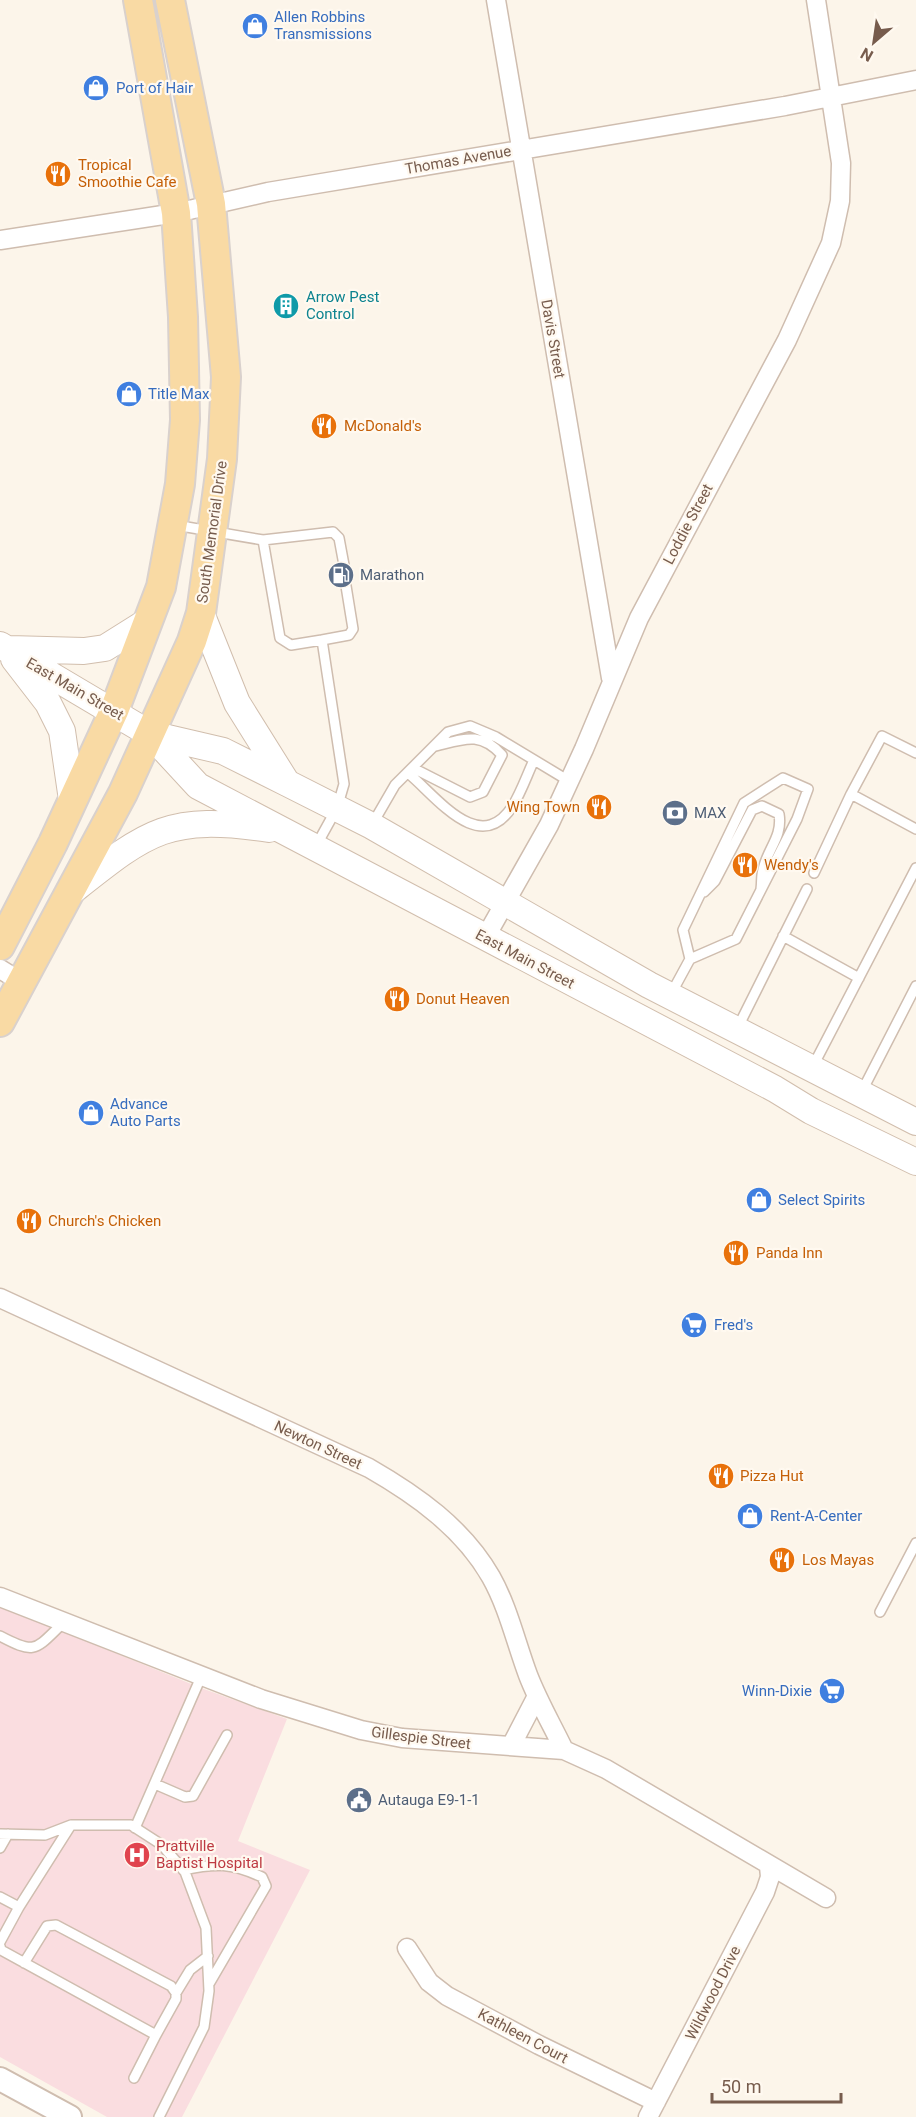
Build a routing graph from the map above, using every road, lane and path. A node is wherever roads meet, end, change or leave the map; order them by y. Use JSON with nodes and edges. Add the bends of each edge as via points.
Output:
{"nodes":[{"id":1,"x":138,"y":0,"type":"edge"},
{"id":2,"x":170,"y":0,"type":"edge"},
{"id":3,"x":496,"y":0,"type":"edge"},
{"id":4,"x":816,"y":0,"type":"edge"},
{"id":5,"x":916,"y":80,"type":"edge"},
{"id":6,"x":831,"y":98,"type":"junction"},
{"id":7,"x":520,"y":149,"type":"junction"},
{"id":8,"x":211,"y":204,"type":"junction"},
{"id":9,"x":176,"y":213,"type":"junction"},
{"id":10,"x":0,"y":240,"type":"edge"},
{"id":11,"x":173,"y":525,"type":"junction"},
{"id":12,"x":214,"y":533,"type":"junction"},
{"id":13,"x":264,"y":540,"type":"junction"},
{"id":14,"x":344,"y":565,"type":"dead end"},
{"id":15,"x":346,"y":586,"type":"dead end"},
{"id":16,"x":201,"y":613,"type":"junction"},
{"id":17,"x":148,"y":621,"type":"junction"},
{"id":18,"x":322,"y":640,"type":"junction"},
{"id":19,"x":3,"y":647,"type":"edge"},
{"id":20,"x":611,"y":678,"type":"junction"},
{"id":21,"x":114,"y":711,"type":"junction"},
{"id":22,"x":150,"y":734,"type":"junction"},
{"id":23,"x":434,"y":747,"type":"junction"},
{"id":24,"x":916,"y":753,"type":"edge"},
{"id":25,"x":534,"y":760,"type":"junction"},
{"id":26,"x":410,"y":770,"type":"junction"},
{"id":27,"x":569,"y":782,"type":"junction"},
{"id":28,"x":287,"y":783,"type":"junction"},
{"id":29,"x":851,"y":794,"type":"junction"},
{"id":30,"x":72,"y":800,"type":"junction"},
{"id":31,"x":337,"y":808,"type":"junction"},
{"id":32,"x":372,"y":826,"type":"junction"},
{"id":33,"x":916,"y":829,"type":"edge"},
{"id":34,"x":289,"y":831,"type":"junction"},
{"id":35,"x":316,"y":846,"type":"junction"},
{"id":36,"x":916,"y":868,"type":"edge"},
{"id":37,"x":814,"y":873,"type":"dead end"},
{"id":38,"x":807,"y":889,"type":"dead end"},
{"id":39,"x":71,"y":892,"type":"junction"},
{"id":40,"x":760,"y":895,"type":"junction"},
{"id":41,"x":699,"y":897,"type":"junction"},
{"id":42,"x":506,"y":902,"type":"junction"},
{"id":43,"x":783,"y":936,"type":"junction"},
{"id":44,"x":485,"y":938,"type":"junction"},
{"id":45,"x":0,"y":946,"type":"edge"},
{"id":46,"x":690,"y":959,"type":"junction"},
{"id":47,"x":10,"y":976,"type":"edge"},
{"id":48,"x":859,"y":978,"type":"junction"},
{"id":49,"x":916,"y":986,"type":"edge"},
{"id":50,"x":670,"y":996,"type":"junction"},
{"id":51,"x":0,"y":1022,"type":"edge"},
{"id":52,"x":736,"y":1031,"type":"junction"},
{"id":53,"x":811,"y":1070,"type":"junction"},
{"id":54,"x":860,"y":1095,"type":"junction"},
{"id":55,"x":916,"y":1122,"type":"edge"},
{"id":56,"x":916,"y":1162,"type":"edge"},
{"id":57,"x":0,"y":1298,"type":"edge"},
{"id":58,"x":916,"y":1543,"type":"edge"},
{"id":59,"x":0,"y":1597,"type":"edge"},
{"id":60,"x":880,"y":1612,"type":"dead end"},
{"id":61,"x":63,"y":1623,"type":"junction"},
{"id":62,"x":0,"y":1636,"type":"edge"},
{"id":63,"x":201,"y":1677,"type":"junction"},
{"id":64,"x":537,"y":1696,"type":"junction"},
{"id":65,"x":227,"y":1735,"type":"dead end"},
{"id":66,"x":511,"y":1746,"type":"junction"},
{"id":67,"x":564,"y":1750,"type":"junction"},
{"id":68,"x":155,"y":1784,"type":"junction"},
{"id":69,"x":71,"y":1825,"type":"junction"},
{"id":70,"x":135,"y":1828,"type":"junction"},
{"id":71,"x":4,"y":1834,"type":"edge"},
{"id":72,"x":0,"y":1848,"type":"edge"},
{"id":73,"x":769,"y":1866,"type":"junction"},
{"id":74,"x":183,"y":1870,"type":"junction"},
{"id":75,"x":0,"y":1897,"type":"edge"},
{"id":76,"x":826,"y":1898,"type":"dead end"},
{"id":77,"x":19,"y":1907,"type":"junction"},
{"id":78,"x":0,"y":1944,"type":"edge"},
{"id":79,"x":407,"y":1948,"type":"dead end"},
{"id":80,"x":208,"y":1956,"type":"junction"},
{"id":81,"x":24,"y":1964,"type":"junction"},
{"id":82,"x":209,"y":1985,"type":"junction"},
{"id":83,"x":176,"y":1993,"type":"junction"},
{"id":84,"x":156,"y":2035,"type":"junction"},
{"id":85,"x":134,"y":2078,"type":"dead end"},
{"id":86,"x":0,"y":2079,"type":"edge"},
{"id":87,"x":652,"y":2110,"type":"edge"},
{"id":88,"x":70,"y":2117,"type":"edge"},
{"id":89,"x":159,"y":2117,"type":"edge"}],
"edges":[{"from":1,"to":9,"type":"main road"},
{"from":2,"to":8,"type":"main road","name":"South Memorial Drive"},
{"from":3,"to":7,"type":"street","name":"Davis Street"},
{"from":4,"to":6,"type":"street","name":"Loddie Street"},
{"from":5,"to":6,"type":"street","name":"Thomas Avenue"},
{"from":6,"to":7,"type":"street","name":"Thomas Avenue"},
{"from":6,"to":20,"type":"street","name":"Loddie Street","via":[[842,182],[837,223],[824,263]]},
{"from":7,"to":8,"type":"street","name":"Thomas Avenue"},
{"from":7,"to":20,"type":"street","name":"Davis Street"},
{"from":8,"to":9,"type":"street","name":"Thomas Avenue"},
{"from":8,"to":12,"type":"main road","name":"South Memorial Drive","via":[[226,377]]},
{"from":9,"to":10,"type":"street","name":"Thomas Avenue"},
{"from":9,"to":11,"type":"main road","via":[[185,420]]},
{"from":11,"to":12,"type":"lane"},
{"from":11,"to":17,"type":"main road","via":[[161,587]]},
{"from":12,"to":13,"type":"lane"},
{"from":12,"to":16,"type":"main road","name":"South Memorial Drive"},
{"from":13,"to":14,"type":"lane","via":[[333,532],[339,538]]},
{"from":13,"to":18,"type":"lane","via":[[280,638],[291,645]]},
{"from":15,"to":18,"type":"lane","via":[[353,629],[349,635]]},
{"from":16,"to":22,"type":"main road","name":"South Memorial Drive"},
{"from":16,"to":28,"type":"main road","via":[[237,703]]},
{"from":17,"to":19,"type":"main road","via":[[105,648],[84,651]]},
{"from":17,"to":21,"type":"main road"},
{"from":18,"to":31,"type":"lane","via":[[344,784]]},
{"from":19,"to":21,"type":"main road","name":"East Main Street"},
{"from":19,"to":30,"type":"main road","via":[[48,703],[62,731]]},
{"from":20,"to":27,"type":"street","name":"Loddie Street"},
{"from":21,"to":22,"type":"main road","name":"East Main Street"},
{"from":21,"to":30,"type":"main road"},
{"from":22,"to":28,"type":"main road","name":"East Main Street","via":[[223,751]]},
{"from":22,"to":34,"type":"main road","name":"East Main Street","via":[[198,786]]},
{"from":22,"to":39,"type":"main road","name":"South Memorial Drive"},
{"from":23,"to":25,"type":"lane","via":[[448,732],[470,726]]},
{"from":23,"to":26,"type":"lane"},
{"from":23,"to":26,"type":"lane","via":[[475,737],[493,745],[502,755],[483,792],[470,797]]},
{"from":24,"to":29,"type":"lane","via":[[882,736]]},
{"from":25,"to":26,"type":"lane","via":[[512,807],[498,823],[482,828],[467,824]]},
{"from":25,"to":27,"type":"lane"},
{"from":26,"to":32,"type":"lane","via":[[395,785]]},
{"from":27,"to":42,"type":"street","name":"Loddie Street"},
{"from":28,"to":31,"type":"main road","name":"East Main Street"},
{"from":29,"to":33,"type":"lane"},
{"from":29,"to":37,"type":"lane"},
{"from":30,"to":45,"type":"main road"},
{"from":31,"to":32,"type":"main road","name":"East Main Street"},
{"from":31,"to":35,"type":"lane"},
{"from":32,"to":42,"type":"main road","name":"East Main Street"},
{"from":34,"to":35,"type":"main road","name":"East Main Street"},
{"from":34,"to":39,"type":"main road","via":[[219,823],[176,826],[137,842]]},
{"from":35,"to":44,"type":"main road","name":"East Main Street"},
{"from":36,"to":48,"type":"lane"},
{"from":38,"to":43,"type":"lane"},
{"from":39,"to":47,"type":"main road","name":"South Memorial Drive"},
{"from":40,"to":41,"type":"lane","via":[[763,868],[781,826],[779,814],[762,806],[752,810],[716,881]]},
{"from":40,"to":41,"type":"lane","via":[[808,789],[783,778],[744,803]]},
{"from":40,"to":46,"type":"lane","via":[[736,939]]},
{"from":41,"to":46,"type":"lane","via":[[683,930]]},
{"from":42,"to":44,"type":"street","name":"Loddie Street"},
{"from":42,"to":50,"type":"main road","name":"East Main Street"},
{"from":43,"to":48,"type":"lane"},
{"from":43,"to":52,"type":"lane"},
{"from":44,"to":56,"type":"main road","name":"East Main Street"},
{"from":46,"to":50,"type":"lane"},
{"from":47,"to":51,"type":"main road","name":"South Memorial Drive"},
{"from":48,"to":53,"type":"lane"},
{"from":49,"to":54,"type":"lane"},
{"from":50,"to":52,"type":"main road","name":"East Main Street"},
{"from":52,"to":53,"type":"main road","name":"East Main Street"},
{"from":53,"to":54,"type":"main road","name":"East Main Street"},
{"from":54,"to":55,"type":"main road","name":"East Main Street"},
{"from":57,"to":64,"type":"street","name":"Newton Street","via":[[369,1468],[405,1489],[453,1529],[491,1577]]},
{"from":58,"to":60,"type":"lane"},
{"from":59,"to":61,"type":"street","name":"Gillespie Street"},
{"from":61,"to":62,"type":"lane","via":[[39,1647],[24,1648]]},
{"from":61,"to":63,"type":"street","name":"Gillespie Street"},
{"from":63,"to":66,"type":"street","name":"Gillespie Street","via":[[300,1713],[361,1730],[402,1738]]},
{"from":63,"to":68,"type":"lane"},
{"from":64,"to":66,"type":"street"},
{"from":64,"to":67,"type":"street","name":"Newton Street"},
{"from":65,"to":68,"type":"lane","via":[[193,1796],[185,1797]]},
{"from":66,"to":67,"type":"street","name":"Gillespie Street"},
{"from":67,"to":73,"type":"street","name":"Gillespie Street","via":[[606,1769]]},
{"from":68,"to":70,"type":"lane"},
{"from":69,"to":70,"type":"lane"},
{"from":69,"to":71,"type":"lane","via":[[45,1835]]},
{"from":69,"to":77,"type":"lane"},
{"from":70,"to":74,"type":"lane","via":[[162,1845]]},
{"from":71,"to":72,"type":"lane"},
{"from":73,"to":76,"type":"street","name":"Gillespie Street"},
{"from":73,"to":87,"type":"street","name":"Wildwood Drive","via":[[765,1892]]},
{"from":74,"to":80,"type":"lane","via":[[206,1928]]},
{"from":74,"to":82,"type":"lane","via":[[213,1864],[237,1866],[262,1877],[266,1886]]},
{"from":75,"to":77,"type":"lane"},
{"from":77,"to":78,"type":"lane"},
{"from":78,"to":81,"type":"lane","via":[[1,1950]]},
{"from":79,"to":87,"type":"street","name":"Kathleen Court","via":[[429,1982],[447,1996]]},
{"from":80,"to":82,"type":"lane"},
{"from":80,"to":83,"type":"lane","via":[[190,1970]]},
{"from":81,"to":83,"type":"lane","via":[[41,1932],[56,1925],[171,1986]]},
{"from":81,"to":84,"type":"lane"},
{"from":82,"to":89,"type":"lane","via":[[204,2026]]},
{"from":83,"to":84,"type":"lane"},
{"from":84,"to":85,"type":"lane"},
{"from":86,"to":88,"type":"street"}]}
